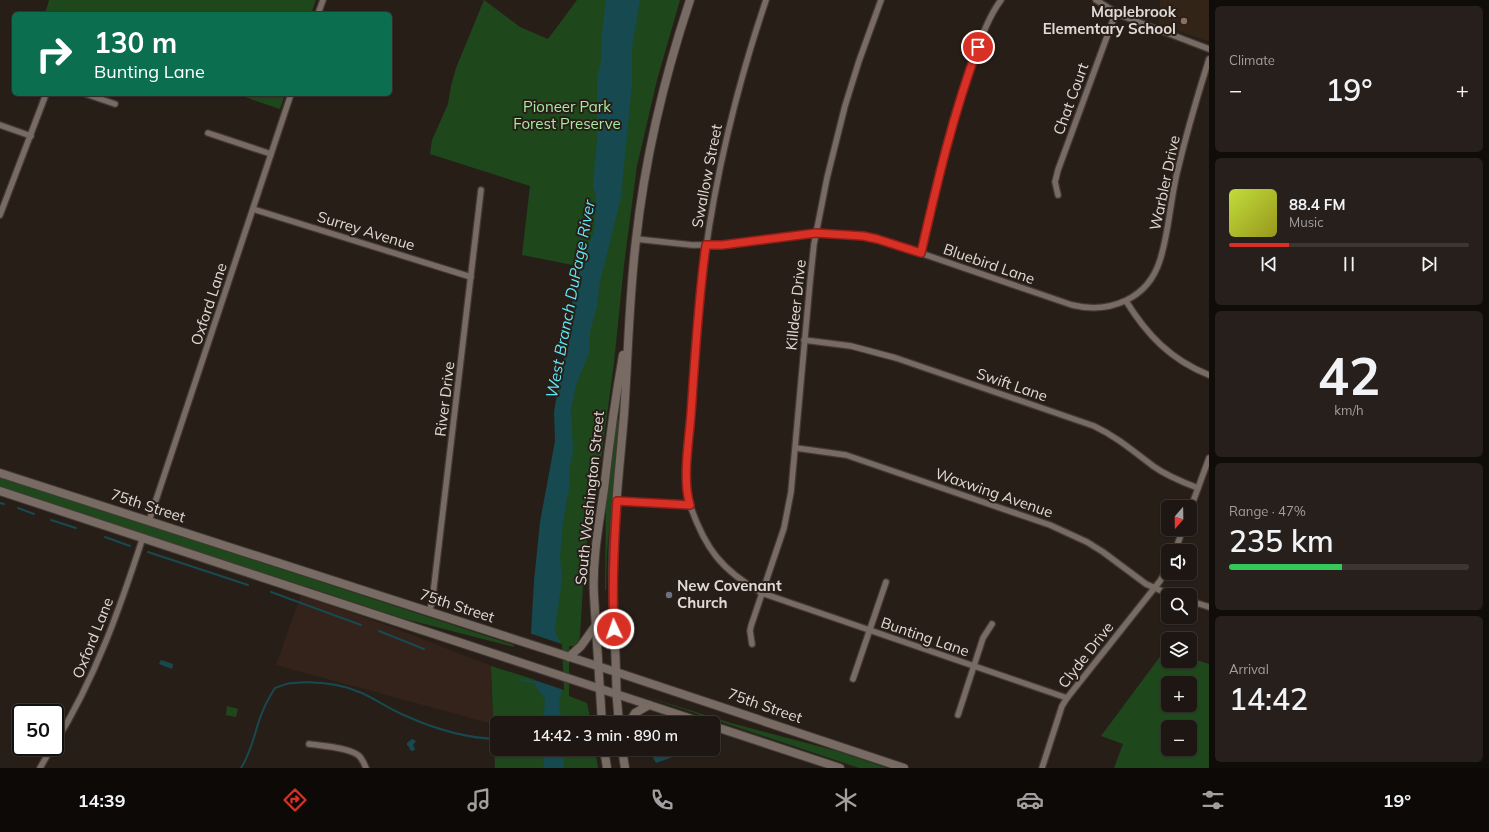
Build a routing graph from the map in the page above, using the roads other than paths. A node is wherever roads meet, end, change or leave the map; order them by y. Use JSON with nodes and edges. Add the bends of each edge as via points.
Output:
{"nodes":[{"id":1,"x":323,"y":0,"type":"edge"},
{"id":2,"x":690,"y":0,"type":"edge"},
{"id":3,"x":766,"y":0,"type":"edge"},
{"id":4,"x":881,"y":0,"type":"edge"},
{"id":5,"x":1001,"y":0,"type":"edge"},
{"id":6,"x":1096,"y":0,"type":"edge"},
{"id":7,"x":319,"y":12,"type":"edge"},
{"id":8,"x":1116,"y":12,"type":"junction"},
{"id":9,"x":1209,"y":49,"type":"edge"},
{"id":10,"x":1209,"y":59,"type":"edge"},
{"id":11,"x":45,"y":96,"type":"edge"},
{"id":12,"x":92,"y":96,"type":"edge"},
{"id":13,"x":290,"y":96,"type":"edge"},
{"id":14,"x":115,"y":104,"type":"dead end"},
{"id":15,"x":0,"y":125,"type":"edge"},
{"id":16,"x":208,"y":133,"type":"dead end"},
{"id":17,"x":31,"y":136,"type":"junction"},
{"id":18,"x":271,"y":154,"type":"junction"},
{"id":19,"x":481,"y":190,"type":"dead end"},
{"id":20,"x":1058,"y":194,"type":"dead end"},
{"id":21,"x":253,"y":209,"type":"junction"},
{"id":22,"x":0,"y":215,"type":"edge"},
{"id":23,"x":816,"y":233,"type":"junction"},
{"id":24,"x":636,"y":239,"type":"junction"},
{"id":25,"x":706,"y":245,"type":"junction"},
{"id":26,"x":921,"y":253,"type":"junction"},
{"id":27,"x":471,"y":277,"type":"junction"},
{"id":28,"x":1126,"y":301,"type":"junction"},
{"id":29,"x":628,"y":325,"type":"junction"},
{"id":30,"x":804,"y":340,"type":"junction"},
{"id":31,"x":1209,"y":375,"type":"edge"},
{"id":32,"x":796,"y":448,"type":"junction"},
{"id":33,"x":1209,"y":458,"type":"edge"},
{"id":34,"x":0,"y":473,"type":"edge"},
{"id":35,"x":1198,"y":488,"type":"junction"},
{"id":36,"x":0,"y":491,"type":"edge"},
{"id":37,"x":1194,"y":500,"type":"edge"},
{"id":38,"x":617,"y":501,"type":"junction"},
{"id":39,"x":690,"y":505,"type":"junction"},
{"id":40,"x":149,"y":521,"type":"junction"},
{"id":41,"x":143,"y":537,"type":"junction"},
{"id":42,"x":1161,"y":578,"type":"edge"},
{"id":43,"x":886,"y":582,"type":"dead end"},
{"id":44,"x":1154,"y":588,"type":"junction"},
{"id":45,"x":1161,"y":591,"type":"edge"},
{"id":46,"x":762,"y":593,"type":"junction"},
{"id":47,"x":1197,"y":603,"type":"edge"},
{"id":48,"x":1209,"y":607,"type":"edge"},
{"id":49,"x":429,"y":611,"type":"junction"},
{"id":50,"x":992,"y":624,"type":"dead end"},
{"id":51,"x":596,"y":625,"type":"junction"},
{"id":52,"x":869,"y":631,"type":"junction"},
{"id":53,"x":752,"y":644,"type":"dead end"},
{"id":54,"x":569,"y":657,"type":"junction"},
{"id":55,"x":599,"y":666,"type":"junction"},
{"id":56,"x":974,"y":666,"type":"junction"},
{"id":57,"x":616,"y":672,"type":"junction"},
{"id":58,"x":853,"y":679,"type":"dead end"},
{"id":59,"x":599,"y":688,"type":"junction"},
{"id":60,"x":616,"y":693,"type":"junction"},
{"id":61,"x":1067,"y":698,"type":"junction"},
{"id":62,"x":649,"y":705,"type":"junction"},
{"id":63,"x":958,"y":715,"type":"dead end"},
{"id":64,"x":601,"y":716,"type":"edge"},
{"id":65,"x":618,"y":716,"type":"edge"},
{"id":66,"x":632,"y":716,"type":"edge"},
{"id":67,"x":683,"y":716,"type":"edge"},
{"id":68,"x":64,"y":727,"type":"edge"},
{"id":69,"x":720,"y":728,"type":"edge"},
{"id":70,"x":309,"y":744,"type":"dead end"},
{"id":71,"x":47,"y":756,"type":"edge"},
{"id":72,"x":605,"y":756,"type":"edge"},
{"id":73,"x":623,"y":756,"type":"edge"},
{"id":74,"x":40,"y":768,"type":"edge"},
{"id":75,"x":366,"y":768,"type":"edge"},
{"id":76,"x":607,"y":768,"type":"edge"},
{"id":77,"x":625,"y":768,"type":"edge"},
{"id":78,"x":840,"y":768,"type":"edge"},
{"id":79,"x":904,"y":768,"type":"edge"},
{"id":80,"x":1042,"y":768,"type":"edge"}],
"edges":[{"from":1,"to":7,"type":"street"},
{"from":2,"to":24,"type":"main road","name":"South Washington Street","via":[[670,63],[655,124]]},
{"from":3,"to":25,"type":"street","name":"Swallow Street","via":[[734,105]]},
{"from":4,"to":23,"type":"street","name":"Killdeer Drive","via":[[845,106]]},
{"from":5,"to":26,"type":"street","via":[[988,21],[965,82],[944,153]]},
{"from":6,"to":8,"type":"street"},
{"from":8,"to":9,"type":"street"},
{"from":8,"to":20,"type":"street","name":"Chat Court","via":[[1058,170],[1055,182]]},
{"from":10,"to":28,"type":"street","name":"Warbler Drive","via":[[1180,158],[1160,261],[1146,284]]},
{"from":11,"to":17,"type":"street"},
{"from":12,"to":14,"type":"street"},
{"from":13,"to":18,"type":"street","name":"Oxford Lane"},
{"from":15,"to":17,"type":"street"},
{"from":16,"to":18,"type":"street"},
{"from":17,"to":22,"type":"street"},
{"from":18,"to":21,"type":"street","name":"Oxford Lane"},
{"from":19,"to":27,"type":"street","name":"River Drive"},
{"from":21,"to":27,"type":"street","name":"Surrey Avenue"},
{"from":21,"to":40,"type":"street","name":"Oxford Lane"},
{"from":23,"to":25,"type":"street","name":"Bluebird Lane"},
{"from":23,"to":26,"type":"street","name":"Bluebird Lane","via":[[863,236]]},
{"from":23,"to":30,"type":"street","name":"Killdeer Drive"},
{"from":24,"to":25,"type":"street","name":"Bluebird Lane"},
{"from":24,"to":29,"type":"main road","name":"South Washington Street"},
{"from":25,"to":39,"type":"street","name":"Swallow Street","via":[[687,460]]},
{"from":26,"to":28,"type":"street","name":"Bluebird Lane","via":[[1081,307],[1100,308]]},
{"from":27,"to":49,"type":"street","name":"River Drive"},
{"from":28,"to":31,"type":"street","via":[[1147,331],[1167,351],[1188,366]]},
{"from":29,"to":38,"type":"main road","name":"South Washington Street","via":[[626,392]]},
{"from":29,"to":51,"type":"main road","name":"South Washington Street","via":[[616,391],[596,549]]},
{"from":30,"to":32,"type":"street","name":"Killdeer Drive"},
{"from":30,"to":35,"type":"street","name":"Swift Lane","via":[[851,346],[896,358],[1094,426],[1116,437],[1167,474]]},
{"from":32,"to":44,"type":"street","name":"Waxwing Avenue","via":[[846,455],[1050,524],[1087,542]]},
{"from":32,"to":46,"type":"street","name":"Killdeer Drive","via":[[786,520]]},
{"from":33,"to":35,"type":"street"},
{"from":34,"to":40,"type":"main road","name":"75th Street"},
{"from":35,"to":37,"type":"street"},
{"from":36,"to":41,"type":"main road","name":"75th Street"},
{"from":38,"to":39,"type":"street"},
{"from":38,"to":57,"type":"main road","name":"South Washington Street","via":[[612,600]]},
{"from":39,"to":46,"type":"street","name":"Bunting Lane","via":[[705,541],[718,560],[738,578]]},
{"from":40,"to":49,"type":"main road","name":"75th Street"},
{"from":41,"to":59,"type":"main road","name":"75th Street"},
{"from":41,"to":68,"type":"street","name":"Oxford Lane","via":[[94,669]]},
{"from":42,"to":44,"type":"street","name":"Clyde Drive"},
{"from":43,"to":52,"type":"street","name":"Bunting Lane"},
{"from":44,"to":45,"type":"street","name":"Waxwing Avenue"},
{"from":44,"to":61,"type":"street","name":"Clyde Drive"},
{"from":46,"to":52,"type":"street","name":"Bunting Lane"},
{"from":46,"to":53,"type":"street","via":[[750,631]]},
{"from":47,"to":48,"type":"street"},
{"from":49,"to":54,"type":"main road","name":"75th Street"},
{"from":50,"to":56,"type":"street","name":"Bunting Lane","via":[[983,638]]},
{"from":51,"to":54,"type":"main road","via":[[581,646]]},
{"from":51,"to":55,"type":"main road","name":"South Washington Street"},
{"from":52,"to":56,"type":"street","name":"Bunting Lane"},
{"from":52,"to":58,"type":"street","name":"Bunting Lane"},
{"from":54,"to":55,"type":"main road","name":"75th Street"},
{"from":55,"to":57,"type":"main road","name":"75th Street"},
{"from":55,"to":59,"type":"main road","name":"South Washington Street"},
{"from":56,"to":61,"type":"street","name":"Bunting Lane"},
{"from":56,"to":63,"type":"street","name":"Bunting Lane"},
{"from":57,"to":60,"type":"main road","name":"South Washington Street"},
{"from":57,"to":79,"type":"main road","name":"75th Street"},
{"from":59,"to":60,"type":"main road","name":"75th Street"},
{"from":59,"to":64,"type":"main road","name":"South Washington Street"},
{"from":60,"to":62,"type":"main road","name":"75th Street"},
{"from":60,"to":65,"type":"main road","name":"South Washington Street"},
{"from":61,"to":80,"type":"street","name":"Clyde Drive","via":[[1062,706]]},
{"from":62,"to":66,"type":"main road"},
{"from":62,"to":67,"type":"main road","name":"75th Street"},
{"from":69,"to":78,"type":"main road"},
{"from":70,"to":75,"type":"street","via":[[358,755]]},
{"from":71,"to":74,"type":"street"},
{"from":72,"to":76,"type":"main road"},
{"from":73,"to":77,"type":"main road"}]}
